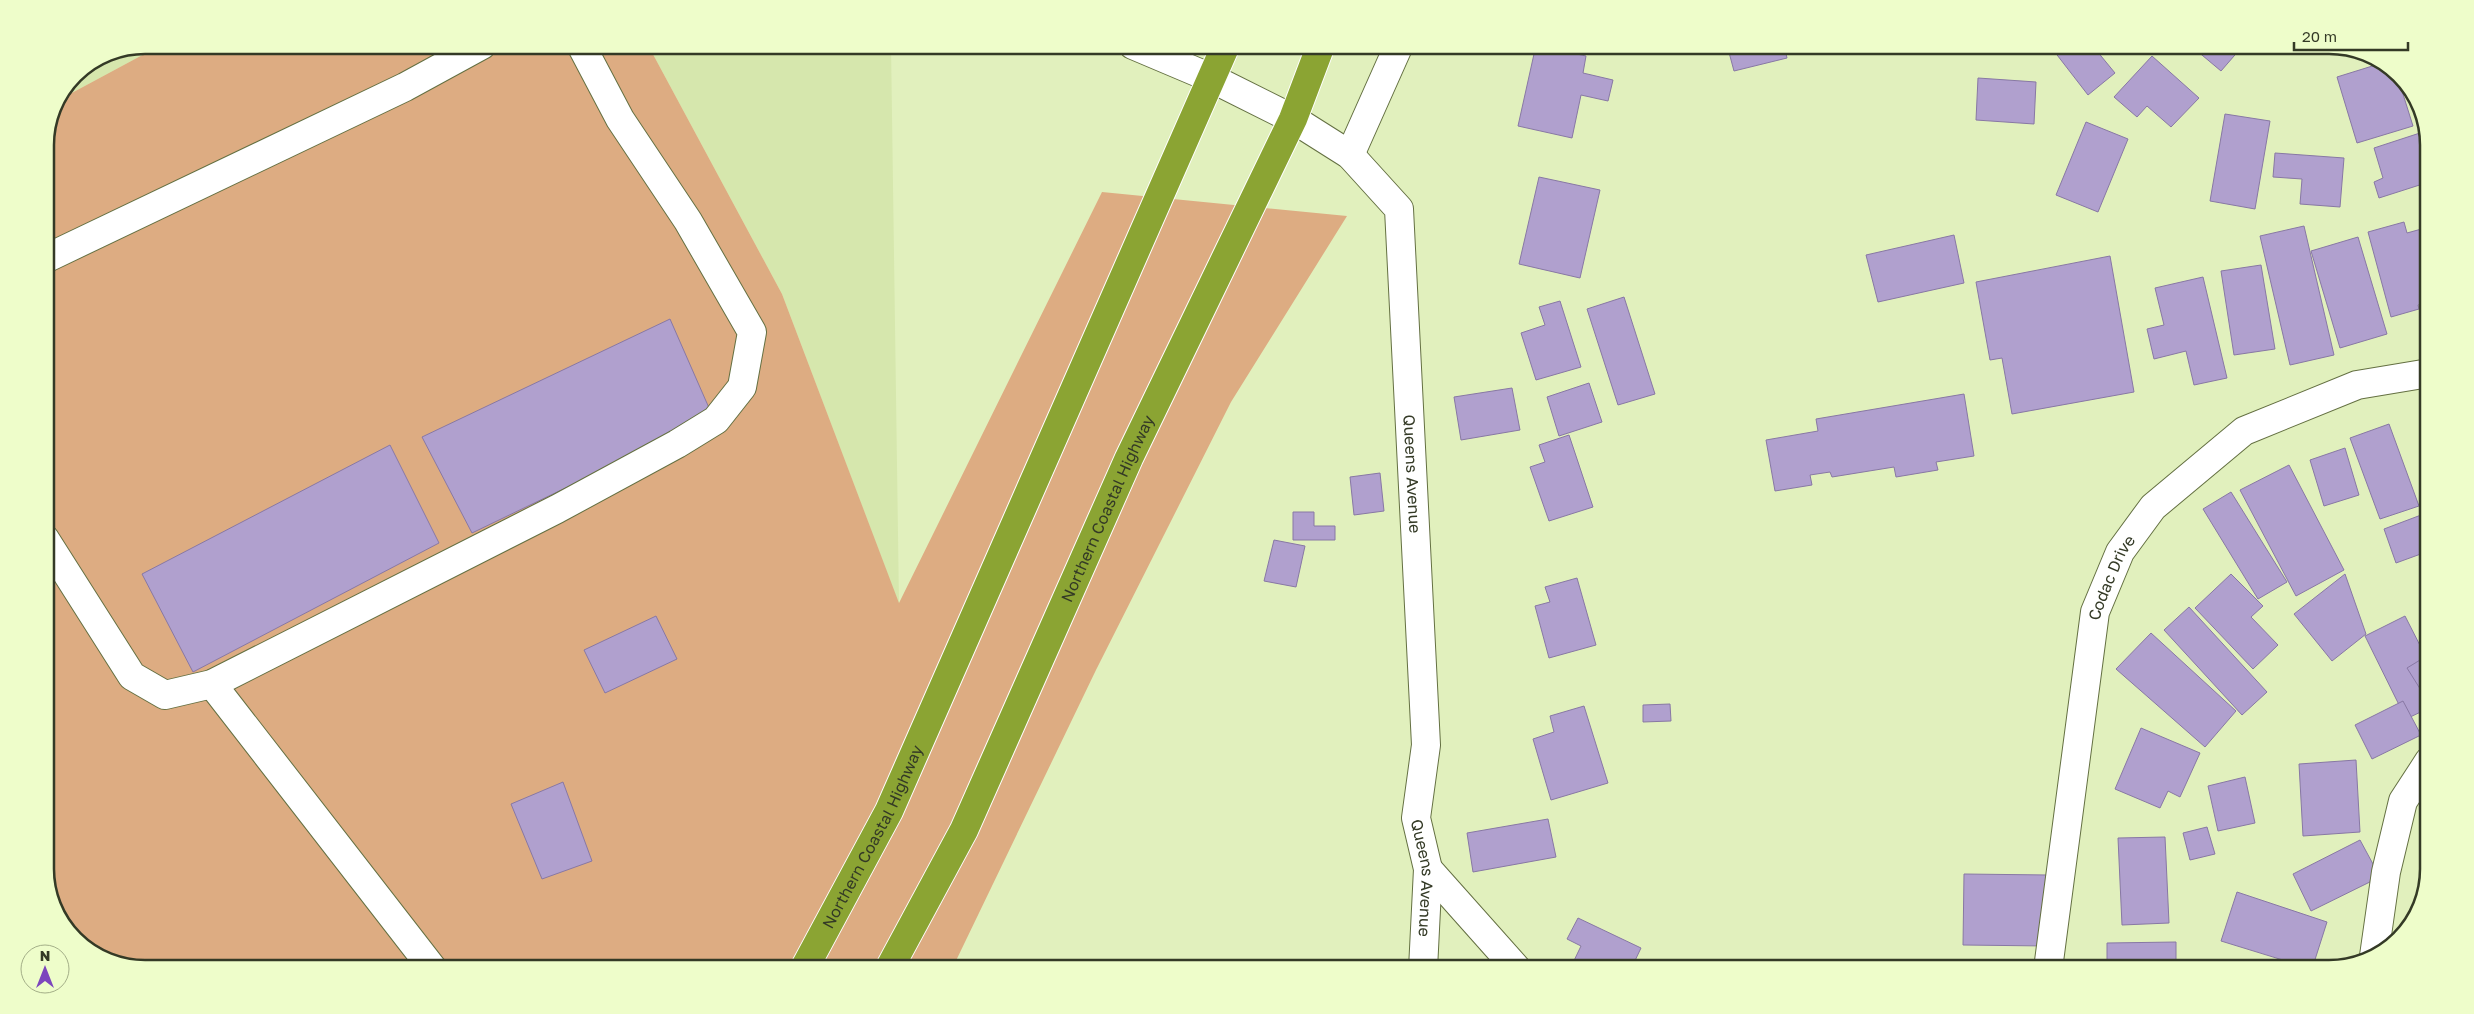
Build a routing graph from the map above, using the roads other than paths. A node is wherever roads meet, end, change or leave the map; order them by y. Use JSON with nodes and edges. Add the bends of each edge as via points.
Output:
{"nodes":[{"id":1,"x":466,"y":54,"type":"edge"},
{"id":2,"x":586,"y":54,"type":"edge"},
{"id":3,"x":1154,"y":54,"type":"edge"},
{"id":4,"x":1222,"y":54,"type":"edge"},
{"id":5,"x":1318,"y":54,"type":"edge"},
{"id":6,"x":1395,"y":54,"type":"edge"},
{"id":7,"x":1211,"y":78,"type":"junction"},
{"id":8,"x":1293,"y":119,"type":"junction"},
{"id":9,"x":1350,"y":155,"type":"junction"},
{"id":10,"x":54,"y":256,"type":"edge"},
{"id":11,"x":2420,"y":375,"type":"edge"},
{"id":12,"x":54,"y":553,"type":"edge"},
{"id":13,"x":212,"y":684,"type":"junction"},
{"id":14,"x":2420,"y":774,"type":"edge"},
{"id":15,"x":1428,"y":869,"type":"junction"},
{"id":16,"x":2375,"y":948,"type":"edge"},
{"id":17,"x":427,"y":960,"type":"edge"},
{"id":18,"x":809,"y":960,"type":"edge"},
{"id":19,"x":895,"y":960,"type":"edge"},
{"id":20,"x":1423,"y":960,"type":"edge"},
{"id":21,"x":1509,"y":960,"type":"edge"},
{"id":22,"x":2049,"y":960,"type":"edge"}],
"edges":[{"from":1,"to":10,"type":"street","via":[[406,87]]},
{"from":2,"to":13,"type":"street","via":[[620,119],[688,221],[752,332],[742,387],[716,420],[677,444],[557,509]]},
{"from":3,"to":7,"type":"street","name":"Queens Avenue"},
{"from":4,"to":7,"type":"highway","name":"Northern Coastal Highway"},
{"from":5,"to":8,"type":"highway","name":"Northern Coastal Highway"},
{"from":6,"to":9,"type":"street"},
{"from":7,"to":8,"type":"street","name":"Queens Avenue"},
{"from":7,"to":18,"type":"highway","name":"Northern Coastal Highway","via":[[889,811]]},
{"from":8,"to":9,"type":"street","name":"Queens Avenue"},
{"from":8,"to":19,"type":"highway","name":"Northern Coastal Highway","via":[[1129,458],[964,830]]},
{"from":9,"to":15,"type":"street","name":"Queens Avenue","via":[[1399,209],[1426,745],[1416,818]]},
{"from":11,"to":22,"type":"street","name":"Codac Drive","via":[[2358,385],[2244,431],[2153,507],[2120,552],[2095,612]]},
{"from":12,"to":13,"type":"street","via":[[132,676],[165,695]]},
{"from":13,"to":17,"type":"street"},
{"from":14,"to":16,"type":"street","via":[[2402,801],[2386,872]]},
{"from":15,"to":20,"type":"street","name":"Queens Avenue"},
{"from":15,"to":21,"type":"street"}]}
